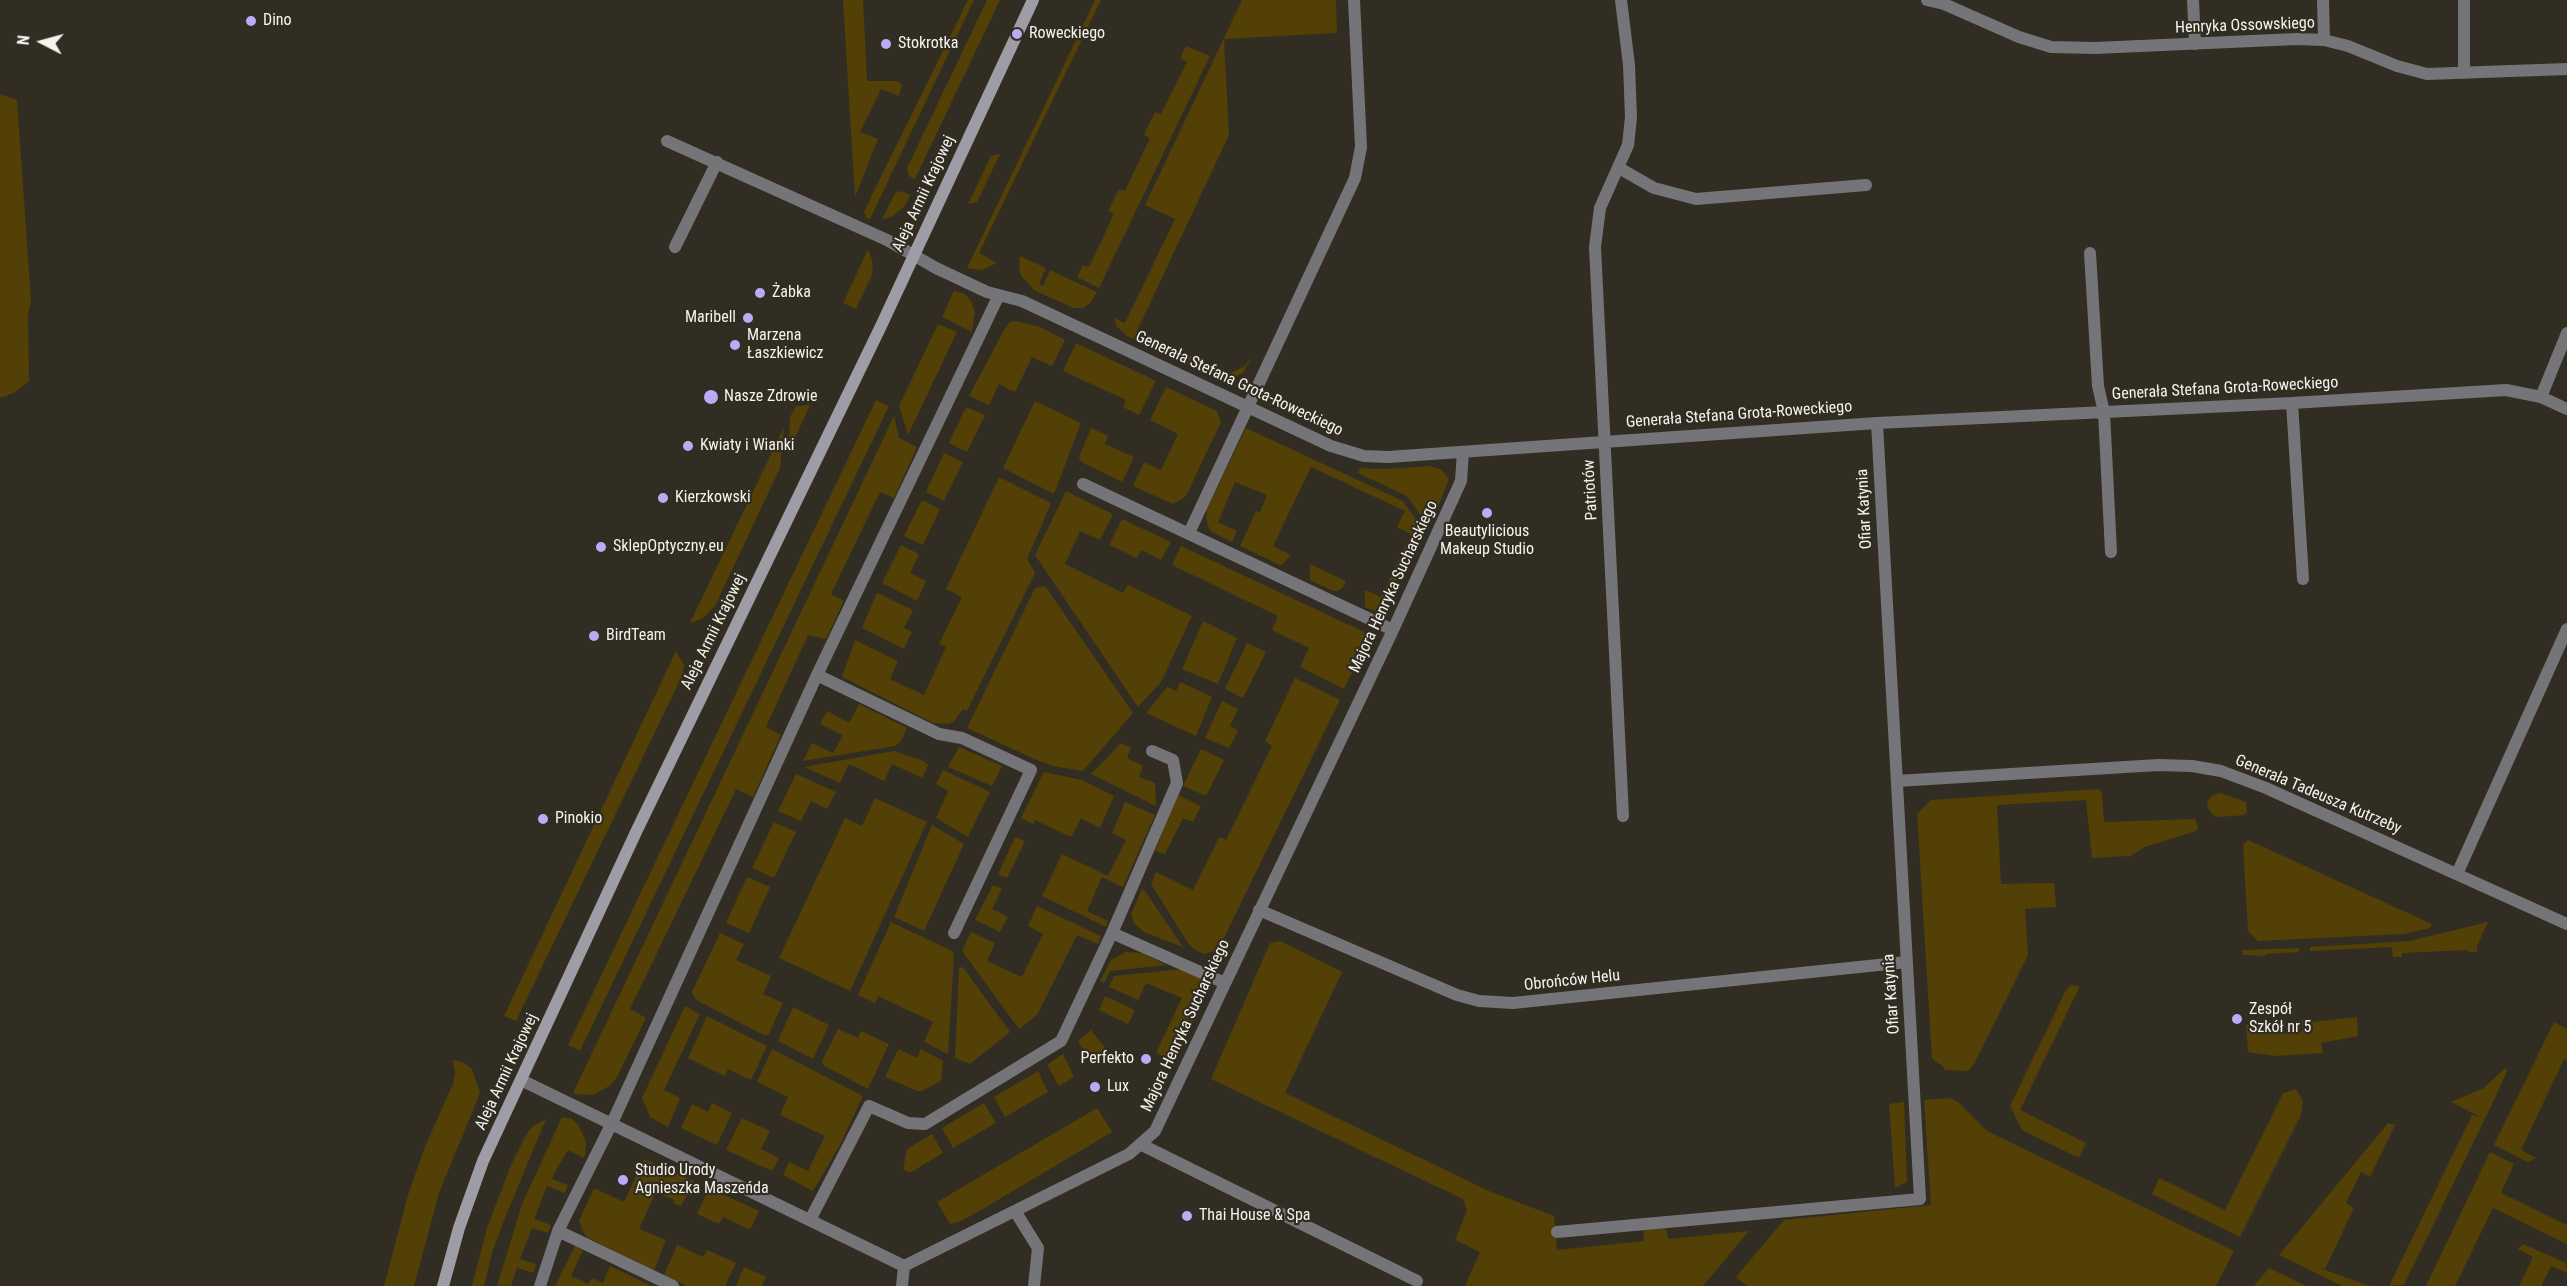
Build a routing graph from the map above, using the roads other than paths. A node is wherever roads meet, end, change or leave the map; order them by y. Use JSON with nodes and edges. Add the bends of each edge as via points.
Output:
{"nodes":[{"id":1,"x":1033,"y":0,"type":"edge"},
{"id":2,"x":1354,"y":0,"type":"edge"},
{"id":3,"x":1621,"y":0,"type":"edge"},
{"id":4,"x":1927,"y":0,"type":"edge"},
{"id":5,"x":2193,"y":0,"type":"edge"},
{"id":6,"x":2323,"y":0,"type":"edge"},
{"id":7,"x":2464,"y":0,"type":"edge"},
{"id":8,"x":2324,"y":40,"type":"junction"},
{"id":9,"x":2195,"y":44,"type":"junction"},
{"id":10,"x":2567,"y":69,"type":"edge"},
{"id":11,"x":2464,"y":73,"type":"junction"},
{"id":12,"x":667,"y":141,"type":"dead end"},
{"id":13,"x":717,"y":162,"type":"junction"},
{"id":14,"x":1619,"y":168,"type":"junction"},
{"id":15,"x":1866,"y":185,"type":"dead end"},
{"id":16,"x":675,"y":248,"type":"dead end"},
{"id":17,"x":2090,"y":253,"type":"dead end"},
{"id":18,"x":913,"y":256,"type":"junction"},
{"id":19,"x":999,"y":295,"type":"junction"},
{"id":20,"x":2567,"y":333,"type":"edge"},
{"id":21,"x":2541,"y":397,"type":"junction"},
{"id":22,"x":2292,"y":403,"type":"junction"},
{"id":23,"x":1248,"y":406,"type":"junction"},
{"id":24,"x":2567,"y":409,"type":"edge"},
{"id":25,"x":2104,"y":412,"type":"junction"},
{"id":26,"x":1877,"y":423,"type":"junction"},
{"id":27,"x":1605,"y":440,"type":"junction"},
{"id":28,"x":1463,"y":452,"type":"junction"},
{"id":29,"x":1083,"y":484,"type":"dead end"},
{"id":30,"x":1189,"y":533,"type":"junction"},
{"id":31,"x":2111,"y":552,"type":"dead end"},
{"id":32,"x":2302,"y":579,"type":"dead end"},
{"id":33,"x":2567,"y":629,"type":"edge"},
{"id":34,"x":1393,"y":630,"type":"junction"},
{"id":35,"x":817,"y":675,"type":"junction"},
{"id":36,"x":1152,"y":751,"type":"dead end"},
{"id":37,"x":1897,"y":781,"type":"junction"},
{"id":38,"x":1623,"y":816,"type":"dead end"},
{"id":39,"x":2457,"y":874,"type":"junction"},
{"id":40,"x":1259,"y":910,"type":"junction"},
{"id":41,"x":2567,"y":924,"type":"edge"},
{"id":42,"x":954,"y":933,"type":"dead end"},
{"id":43,"x":1112,"y":933,"type":"junction"},
{"id":44,"x":1906,"y":962,"type":"junction"},
{"id":45,"x":1225,"y":982,"type":"junction"},
{"id":46,"x":521,"y":1080,"type":"junction"},
{"id":47,"x":612,"y":1123,"type":"junction"},
{"id":48,"x":1140,"y":1144,"type":"junction"},
{"id":49,"x":1015,"y":1211,"type":"junction"},
{"id":50,"x":810,"y":1220,"type":"junction"},
{"id":51,"x":558,"y":1231,"type":"junction"},
{"id":52,"x":1557,"y":1232,"type":"dead end"},
{"id":53,"x":904,"y":1266,"type":"junction"},
{"id":54,"x":1417,"y":1281,"type":"dead end"},
{"id":55,"x":443,"y":1286,"type":"edge"},
{"id":56,"x":540,"y":1286,"type":"edge"},
{"id":57,"x":673,"y":1286,"type":"edge"},
{"id":58,"x":902,"y":1286,"type":"edge"},
{"id":59,"x":1034,"y":1286,"type":"edge"}],
"edges":[{"from":1,"to":18,"type":"street","name":"Aleja Armii Krajowej"},
{"from":2,"to":23,"type":"street","via":[[1361,147],[1355,178]]},
{"from":3,"to":14,"type":"street","name":"Patriotów","via":[[1631,117],[1628,145]]},
{"from":4,"to":9,"type":"street","name":"Henryka Ossowskiego","via":[[2052,47]]},
{"from":5,"to":9,"type":"street"},
{"from":6,"to":8,"type":"street"},
{"from":7,"to":11,"type":"street"},
{"from":8,"to":9,"type":"street","name":"Henryka Ossowskiego"},
{"from":8,"to":11,"type":"street","name":"Henryka Ossowskiego","via":[[2427,74]]},
{"from":10,"to":11,"type":"street","name":"Henryka Ossowskiego"},
{"from":12,"to":13,"type":"street","name":"Generała Stefana Grota-Roweckiego"},
{"from":13,"to":16,"type":"street"},
{"from":13,"to":18,"type":"street","name":"Generała Stefana Grota-Roweckiego","via":[[887,240]]},
{"from":14,"to":15,"type":"street","via":[[1654,188],[1695,199]]},
{"from":14,"to":27,"type":"street","name":"Patriotów","via":[[1600,208],[1595,247]]},
{"from":17,"to":25,"type":"street","via":[[2098,386]]},
{"from":18,"to":19,"type":"street","name":"Generała Stefana Grota-Roweckiego"},
{"from":18,"to":46,"type":"street","name":"Aleja Armii Krajowej"},
{"from":19,"to":23,"type":"street","name":"Generała Stefana Grota-Roweckiego","via":[[1022,301]]},
{"from":19,"to":35,"type":"street"},
{"from":20,"to":21,"type":"street"},
{"from":21,"to":22,"type":"street","name":"Generała Stefana Grota-Roweckiego","via":[[2506,390]]},
{"from":21,"to":24,"type":"street","name":"Generała Stefana Grota-Roweckiego"},
{"from":22,"to":25,"type":"street","name":"Generała Stefana Grota-Roweckiego"},
{"from":22,"to":32,"type":"street"},
{"from":23,"to":28,"type":"street","name":"Generała Stefana Grota-Roweckiego","via":[[1353,453],[1388,457]]},
{"from":23,"to":30,"type":"street"},
{"from":25,"to":26,"type":"street","name":"Generała Stefana Grota-Roweckiego"},
{"from":25,"to":31,"type":"street"},
{"from":26,"to":27,"type":"street","name":"Generała Stefana Grota-Roweckiego"},
{"from":26,"to":37,"type":"street","name":"Ofiar Katynia"},
{"from":27,"to":28,"type":"street","name":"Generała Stefana Grota-Roweckiego"},
{"from":27,"to":38,"type":"street","name":"Patriotów"},
{"from":28,"to":34,"type":"street","name":"Majora Henryka Sucharskiego","via":[[1461,481]]},
{"from":29,"to":30,"type":"street"},
{"from":30,"to":34,"type":"street"},
{"from":33,"to":39,"type":"street"},
{"from":34,"to":40,"type":"street","name":"Majora Henryka Sucharskiego"},
{"from":35,"to":42,"type":"street","via":[[939,734],[962,738],[1031,770]]},
{"from":35,"to":47,"type":"street"},
{"from":36,"to":43,"type":"street","via":[[1173,760],[1177,783]]},
{"from":37,"to":39,"type":"street","name":"Generała Tadeusza Kutrzeby","via":[[2140,765],[2208,768],[2266,788]]},
{"from":37,"to":44,"type":"street","name":"Ofiar Katynia"},
{"from":39,"to":41,"type":"street","name":"Generała Tadeusza Kutrzeby"},
{"from":40,"to":44,"type":"street","name":"Obrońców Helu","via":[[1457,995],[1513,1004]]},
{"from":40,"to":45,"type":"street","name":"Majora Henryka Sucharskiego"},
{"from":43,"to":45,"type":"street"},
{"from":43,"to":50,"type":"street","via":[[1061,1041],[925,1124],[908,1123],[869,1106]]},
{"from":44,"to":52,"type":"street","name":"Ofiar Katynia","via":[[1920,1199]]},
{"from":45,"to":48,"type":"street","name":"Majora Henryka Sucharskiego","via":[[1155,1131]]},
{"from":46,"to":47,"type":"street"},
{"from":46,"to":55,"type":"street","name":"Aleja Armii Krajowej","via":[[483,1161]]},
{"from":47,"to":50,"type":"street"},
{"from":47,"to":51,"type":"street"},
{"from":48,"to":49,"type":"street","name":"Majora Henryka Sucharskiego","via":[[1129,1154]]},
{"from":48,"to":54,"type":"street"},
{"from":49,"to":53,"type":"street","name":"Majora Henryka Sucharskiego"},
{"from":49,"to":59,"type":"street","via":[[1038,1248]]},
{"from":50,"to":53,"type":"street"},
{"from":51,"to":56,"type":"street"},
{"from":51,"to":57,"type":"street"},
{"from":53,"to":58,"type":"street"}]}
